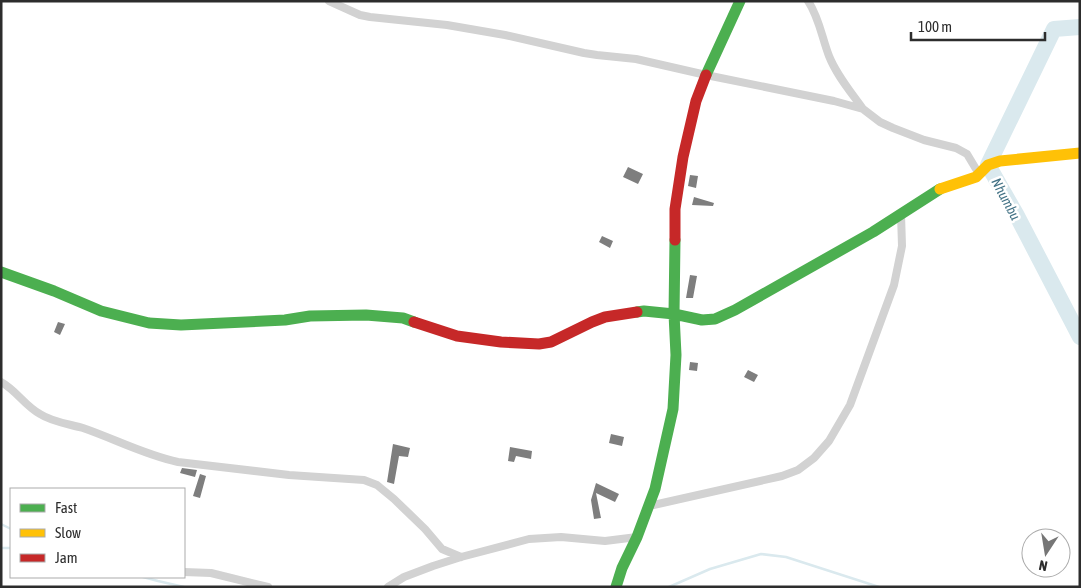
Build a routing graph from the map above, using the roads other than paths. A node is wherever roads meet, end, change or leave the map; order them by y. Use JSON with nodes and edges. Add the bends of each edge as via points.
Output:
{"nodes":[{"id":1,"x":330,"y":1,"type":"edge"},
{"id":2,"x":740,"y":1,"type":"edge"},
{"id":3,"x":808,"y":1,"type":"edge"},
{"id":4,"x":706,"y":75,"type":"junction"},
{"id":5,"x":863,"y":109,"type":"junction"},
{"id":6,"x":1080,"y":153,"type":"edge"},
{"id":7,"x":979,"y":174,"type":"junction"},
{"id":8,"x":901,"y":214,"type":"junction"},
{"id":9,"x":1,"y":272,"type":"edge"},
{"id":10,"x":674,"y":314,"type":"junction"},
{"id":11,"x":1,"y":382,"type":"edge"},
{"id":12,"x":649,"y":506,"type":"junction"},
{"id":13,"x":637,"y":537,"type":"junction"},
{"id":14,"x":461,"y":556,"type":"junction"},
{"id":15,"x":185,"y":572,"type":"edge"},
{"id":16,"x":268,"y":587,"type":"edge"},
{"id":17,"x":388,"y":587,"type":"edge"},
{"id":18,"x":616,"y":587,"type":"edge"}],
"edges":[{"from":1,"to":4,"type":"street","via":[[370,17],[464,28]]},
{"from":2,"to":4,"type":"street"},
{"from":3,"to":5,"type":"street","via":[[830,57]]},
{"from":4,"to":5,"type":"street"},
{"from":4,"to":10,"type":"street","via":[[685,148],[675,209]]},
{"from":5,"to":7,"type":"street","via":[[893,128],[967,154]]},
{"from":6,"to":7,"type":"street","via":[[1000,161],[988,165]]},
{"from":7,"to":8,"type":"street","via":[[940,189]]},
{"from":8,"to":10,"type":"street","via":[[715,319],[702,320]]},
{"from":8,"to":12,"type":"street","via":[[902,246],[894,285],[850,405],[829,441],[798,470],[782,476]]},
{"from":9,"to":10,"type":"street","via":[[121,317],[181,325],[366,315],[403,318],[457,336],[539,344],[551,342],[605,317],[644,312]]},
{"from":10,"to":12,"type":"street","via":[[673,408]]},
{"from":11,"to":14,"type":"street","via":[[45,417],[161,458],[364,480],[377,485],[394,499],[442,549]]},
{"from":12,"to":13,"type":"street"},
{"from":13,"to":14,"type":"street","via":[[605,541],[537,538]]},
{"from":13,"to":18,"type":"street"},
{"from":14,"to":17,"type":"street","via":[[417,571]]},
{"from":15,"to":16,"type":"street","via":[[211,573]]}]}
